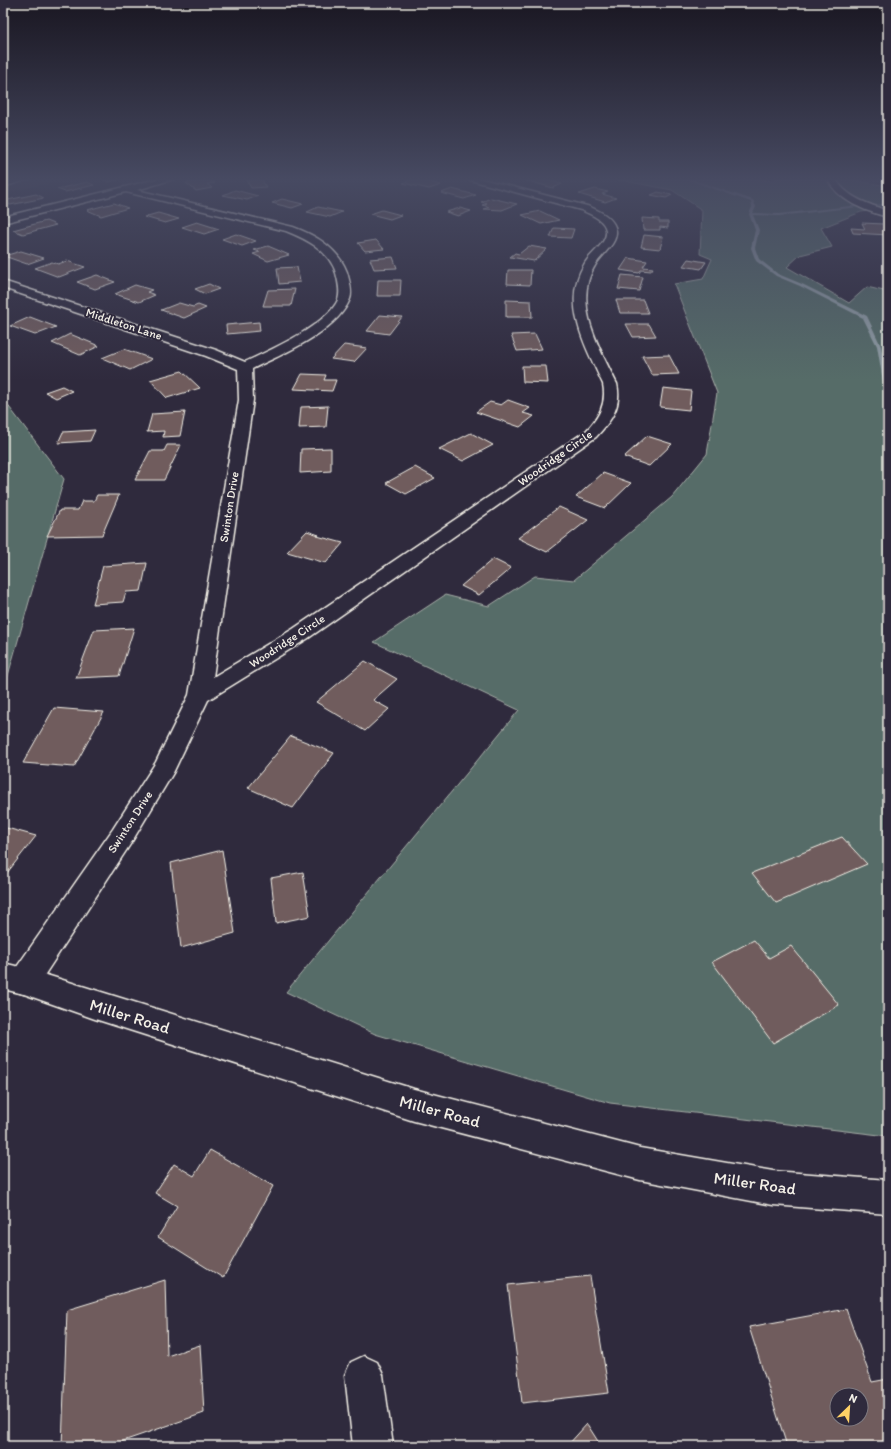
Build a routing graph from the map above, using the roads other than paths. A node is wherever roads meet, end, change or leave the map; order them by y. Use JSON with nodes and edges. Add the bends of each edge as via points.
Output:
{"nodes":[{"id":1,"x":322,"y":246,"type":"edge"},
{"id":2,"x":604,"y":246,"type":"edge"},
{"id":3,"x":3,"y":284,"type":"edge"},
{"id":4,"x":245,"y":367,"type":"junction"},
{"id":5,"x":200,"y":695,"type":"junction"},
{"id":6,"x":14,"y":978,"type":"edge"},
{"id":7,"x":888,"y":1196,"type":"edge"},
{"id":8,"x":364,"y":1375,"type":"dead end"},
{"id":9,"x":373,"y":1446,"type":"edge"}],
"edges":[{"from":1,"to":4,"type":"street","via":[[335,259],[343,277],[344,299],[336,311],[316,329]]},
{"from":2,"to":5,"type":"street","name":"Woodridge Circle","via":[[585,273],[580,287],[585,327],[612,394],[604,420],[590,434],[300,634]]},
{"from":3,"to":4,"type":"street","name":"Middleton Lane"},
{"from":4,"to":5,"type":"street","name":"Swinton Drive","via":[[246,400]]},
{"from":5,"to":6,"type":"street","name":"Swinton Drive","via":[[165,768],[122,836]]},
{"from":6,"to":7,"type":"street","name":"Miller Road","via":[[414,1105],[640,1164],[773,1188]]},
{"from":8,"to":9,"type":"street"}]}
